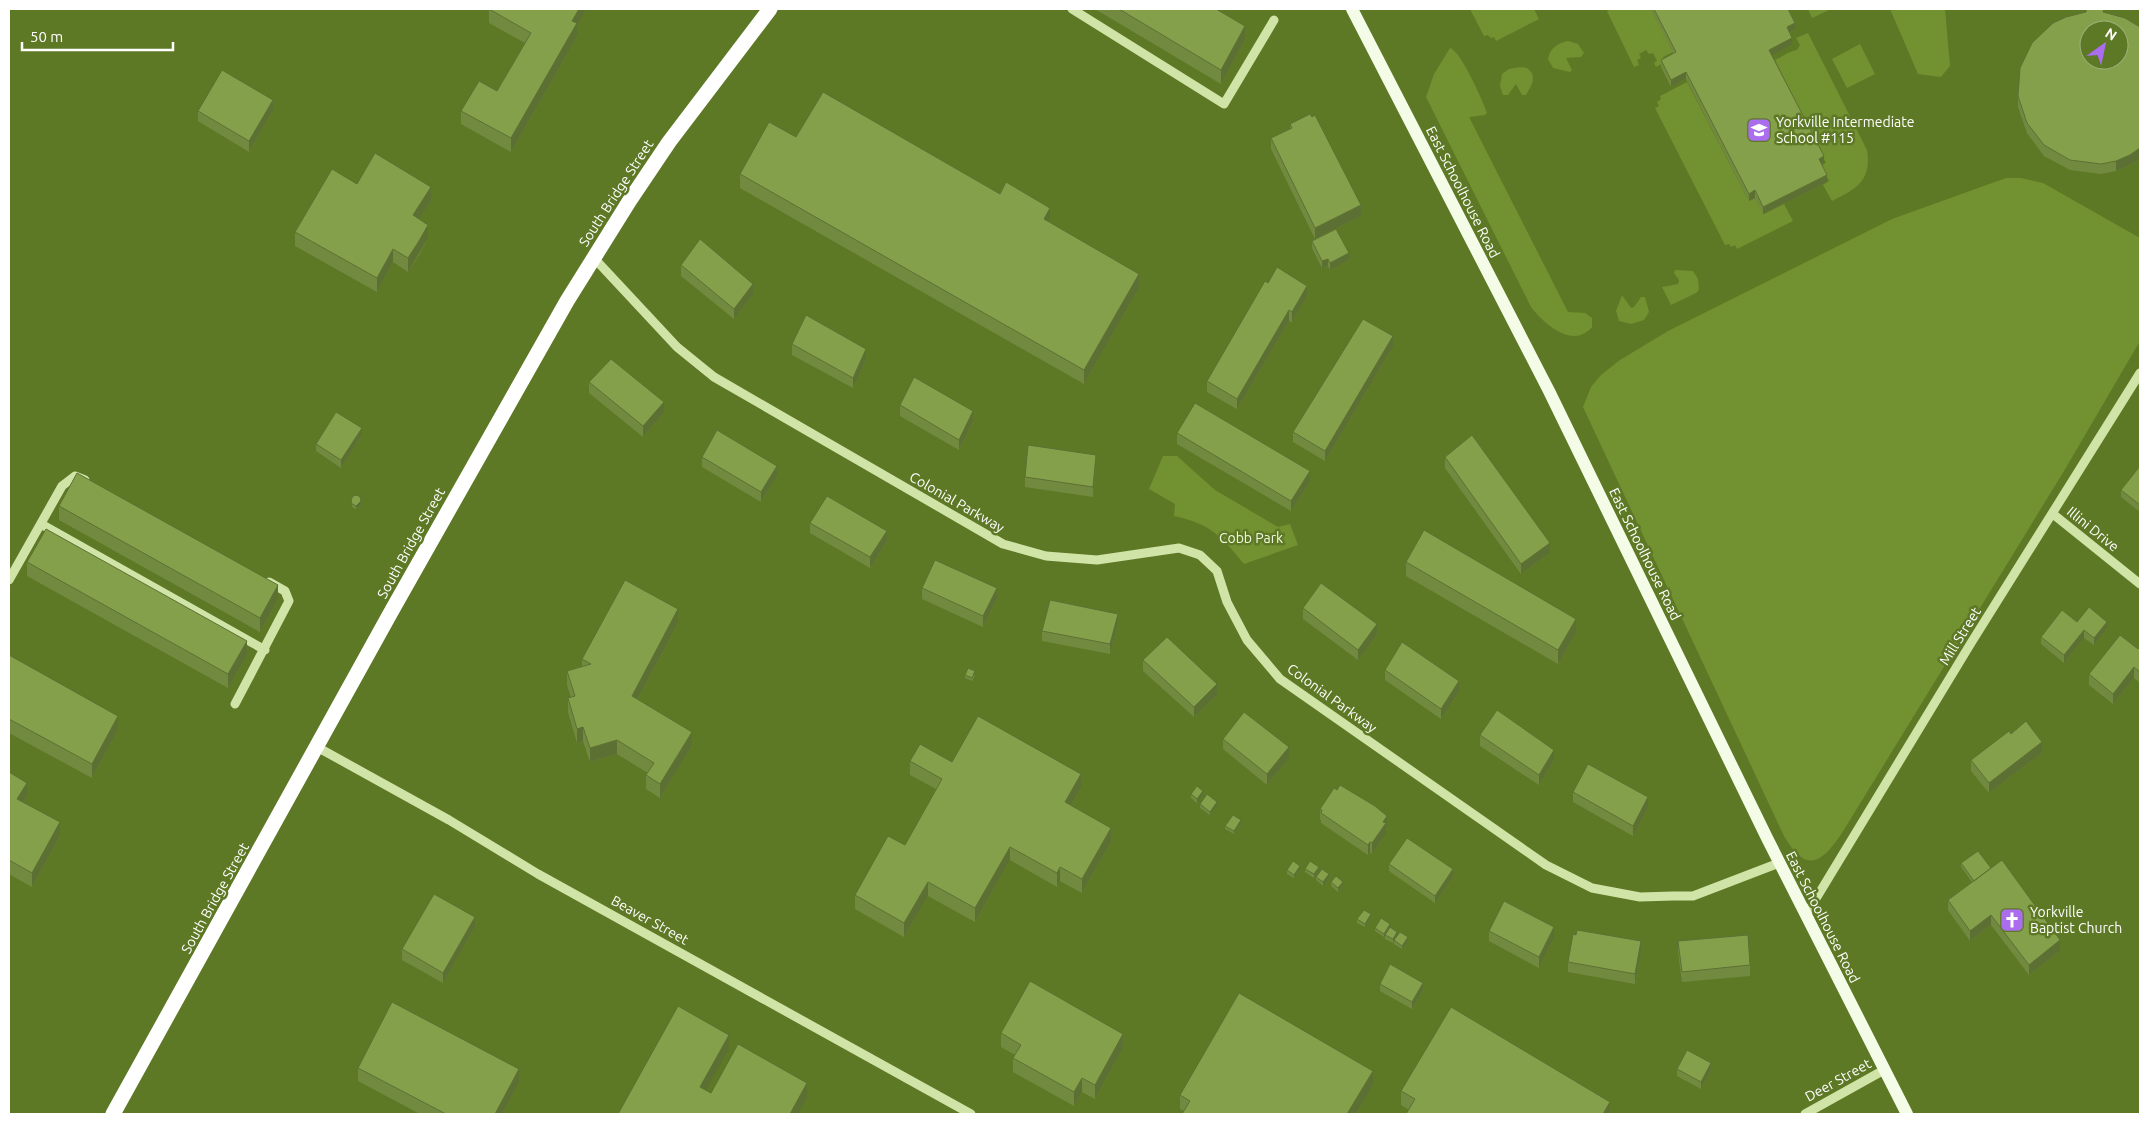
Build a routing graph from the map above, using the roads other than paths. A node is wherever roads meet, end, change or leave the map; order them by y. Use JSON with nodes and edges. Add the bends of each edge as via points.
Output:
{"nodes":[{"id":1,"x":770,"y":9,"type":"edge"},
{"id":2,"x":1072,"y":9,"type":"edge"},
{"id":3,"x":1352,"y":9,"type":"edge"},
{"id":4,"x":1274,"y":20,"type":"dead end"},
{"id":5,"x":594,"y":258,"type":"junction"},
{"id":6,"x":2140,"y":373,"type":"edge"},
{"id":7,"x":91,"y":482,"type":"edge"},
{"id":8,"x":2053,"y":514,"type":"junction"},
{"id":9,"x":41,"y":524,"type":"junction"},
{"id":10,"x":260,"y":577,"type":"edge"},
{"id":11,"x":9,"y":580,"type":"edge"},
{"id":12,"x":2140,"y":584,"type":"edge"},
{"id":13,"x":265,"y":650,"type":"junction"},
{"id":14,"x":235,"y":704,"type":"dead end"},
{"id":15,"x":317,"y":747,"type":"junction"},
{"id":16,"x":1779,"y":863,"type":"junction"},
{"id":17,"x":1806,"y":915,"type":"junction"},
{"id":18,"x":1884,"y":1070,"type":"junction"},
{"id":19,"x":113,"y":1114,"type":"edge"},
{"id":20,"x":972,"y":1114,"type":"edge"},
{"id":21,"x":1805,"y":1114,"type":"edge"},
{"id":22,"x":1907,"y":1114,"type":"edge"}],
"edges":[{"from":1,"to":5,"type":"highway","name":"South Bridge Street","via":[[669,142]]},
{"from":2,"to":4,"type":"street","via":[[1224,104]]},
{"from":3,"to":16,"type":"main road","name":"East Schoolhouse Road","via":[[1549,391]]},
{"from":5,"to":15,"type":"highway","name":"South Bridge Street","via":[[535,354]]},
{"from":5,"to":16,"type":"street","name":"Colonial Parkway","via":[[677,347],[714,377],[1003,544],[1046,556],[1097,560],[1179,548],[1200,555],[1217,571],[1227,602],[1247,640],[1280,679],[1546,865],[1592,888],[1640,897],[1693,896]]},
{"from":6,"to":8,"type":"street","name":"Mill Street"},
{"from":7,"to":9,"type":"street","via":[[75,476],[62,486]]},
{"from":8,"to":12,"type":"street","name":"Illini Drive"},
{"from":8,"to":17,"type":"street","name":"Mill Street"},
{"from":9,"to":11,"type":"street"},
{"from":9,"to":13,"type":"street"},
{"from":10,"to":13,"type":"street","via":[[285,591],[289,601]]},
{"from":13,"to":14,"type":"street"},
{"from":15,"to":19,"type":"highway","name":"South Bridge Street"},
{"from":15,"to":20,"type":"street","name":"Beaver Street","via":[[538,874]]},
{"from":16,"to":17,"type":"main road","name":"East Schoolhouse Road"},
{"from":17,"to":18,"type":"main road","name":"East Schoolhouse Road"},
{"from":18,"to":21,"type":"street","name":"Deer Street"},
{"from":18,"to":22,"type":"main road","name":"East Schoolhouse Road"}]}
